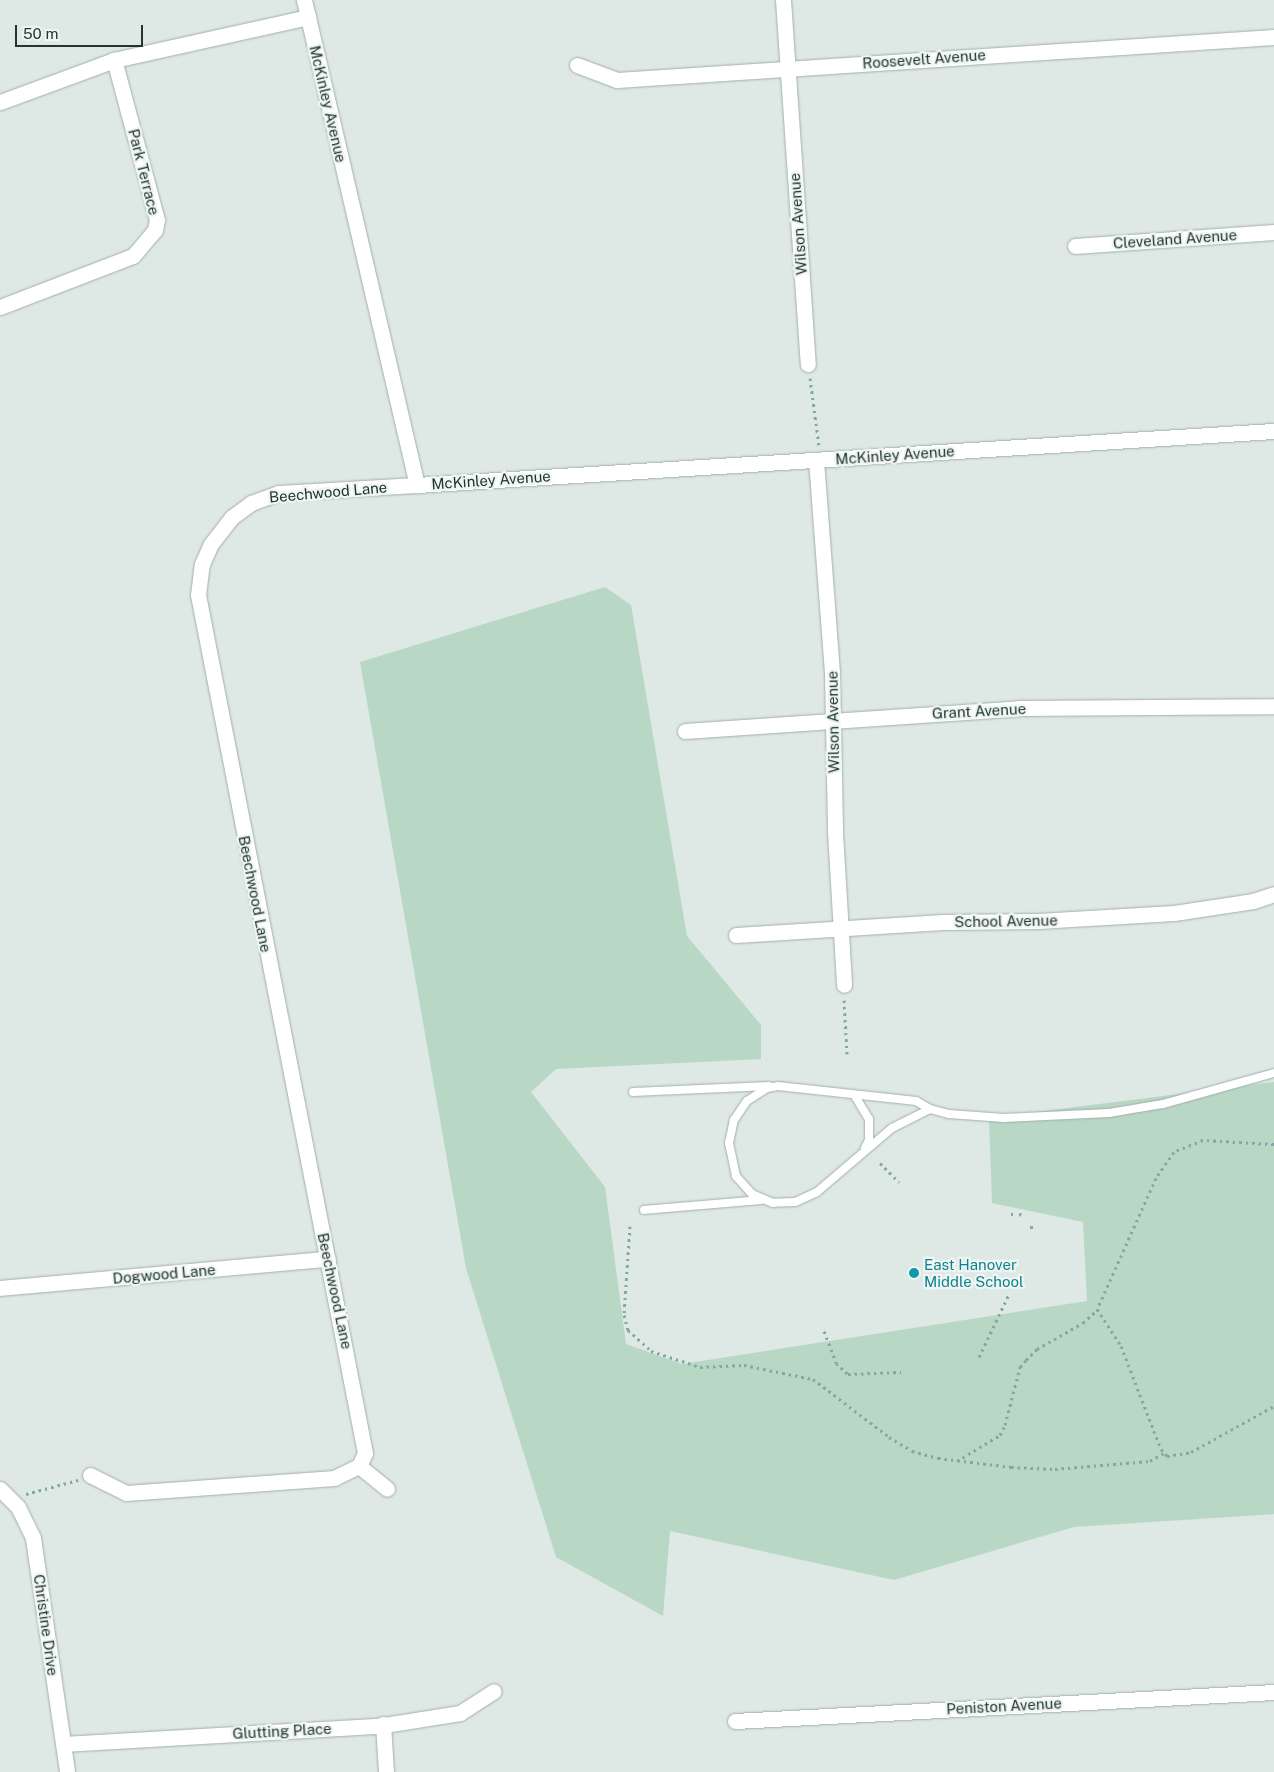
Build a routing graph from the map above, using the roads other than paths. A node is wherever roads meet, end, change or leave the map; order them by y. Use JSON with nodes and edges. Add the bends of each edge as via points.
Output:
{"nodes":[{"id":1,"x":304,"y":0,"type":"edge"},
{"id":2,"x":783,"y":0,"type":"edge"},
{"id":3,"x":308,"y":16,"type":"junction"},
{"id":4,"x":1274,"y":37,"type":"edge"},
{"id":5,"x":114,"y":60,"type":"junction"},
{"id":6,"x":577,"y":65,"type":"dead end"},
{"id":7,"x":787,"y":68,"type":"junction"},
{"id":8,"x":0,"y":102,"type":"edge"},
{"id":9,"x":1274,"y":232,"type":"edge"},
{"id":10,"x":1075,"y":246,"type":"dead end"},
{"id":11,"x":0,"y":307,"type":"edge"},
{"id":12,"x":808,"y":364,"type":"road end"},
{"id":13,"x":1274,"y":430,"type":"edge"},
{"id":14,"x":818,"y":453,"type":"junction"},
{"id":15,"x":417,"y":484,"type":"junction"},
{"id":16,"x":1274,"y":706,"type":"edge"},
{"id":17,"x":833,"y":718,"type":"junction"},
{"id":18,"x":685,"y":731,"type":"dead end"},
{"id":19,"x":1274,"y":894,"type":"edge"},
{"id":20,"x":841,"y":928,"type":"junction"},
{"id":21,"x":736,"y":935,"type":"dead end"},
{"id":22,"x":844,"y":985,"type":"road end"},
{"id":23,"x":1274,"y":1073,"type":"edge"},
{"id":24,"x":778,"y":1086,"type":"junction"},
{"id":25,"x":633,"y":1092,"type":"dead end"},
{"id":26,"x":855,"y":1096,"type":"junction"},
{"id":27,"x":930,"y":1109,"type":"junction"},
{"id":28,"x":864,"y":1150,"type":"junction"},
{"id":29,"x":762,"y":1200,"type":"junction"},
{"id":30,"x":644,"y":1210,"type":"dead end"},
{"id":31,"x":328,"y":1259,"type":"junction"},
{"id":32,"x":0,"y":1288,"type":"edge"},
{"id":33,"x":359,"y":1466,"type":"junction"},
{"id":34,"x":90,"y":1476,"type":"road end"},
{"id":35,"x":0,"y":1489,"type":"edge"},
{"id":36,"x":387,"y":1489,"type":"dead end"},
{"id":37,"x":494,"y":1691,"type":"dead end"},
{"id":38,"x":1274,"y":1692,"type":"edge"},
{"id":39,"x":735,"y":1721,"type":"dead end"},
{"id":40,"x":384,"y":1724,"type":"junction"},
{"id":41,"x":63,"y":1744,"type":"junction"},
{"id":42,"x":67,"y":1772,"type":"edge"},
{"id":43,"x":386,"y":1772,"type":"edge"}],
"edges":[{"from":1,"to":3,"type":"street","name":"McKinley Avenue"},
{"from":2,"to":7,"type":"street","name":"Wilson Avenue"},
{"from":3,"to":5,"type":"street"},
{"from":3,"to":15,"type":"street","name":"McKinley Avenue"},
{"from":4,"to":7,"type":"street","name":"Roosevelt Avenue"},
{"from":5,"to":8,"type":"street"},
{"from":5,"to":11,"type":"street","name":"Park Terrace","via":[[157,220],[155,230],[133,256]]},
{"from":6,"to":7,"type":"street","name":"Roosevelt Avenue","via":[[617,80]]},
{"from":7,"to":12,"type":"street","name":"Wilson Avenue"},
{"from":9,"to":10,"type":"street","name":"Cleveland Avenue"},
{"from":13,"to":14,"type":"street","name":"McKinley Avenue"},
{"from":14,"to":15,"type":"street","name":"McKinley Avenue"},
{"from":14,"to":17,"type":"street","name":"Wilson Avenue"},
{"from":15,"to":31,"type":"street","name":"Beechwood Lane","via":[[278,493],[261,498],[232,516],[217,534],[199,578],[199,612]]},
{"from":16,"to":17,"type":"street","name":"Grant Avenue","via":[[1018,708]]},
{"from":17,"to":18,"type":"street","name":"Grant Avenue"},
{"from":17,"to":20,"type":"street","name":"Wilson Avenue"},
{"from":19,"to":20,"type":"street","name":"School Avenue","via":[[1253,901],[1174,913]]},
{"from":20,"to":21,"type":"street","name":"School Avenue"},
{"from":20,"to":22,"type":"street","name":"Wilson Avenue"},
{"from":23,"to":27,"type":"lane","via":[[1163,1104],[1109,1113],[1004,1118],[949,1114]]},
{"from":24,"to":25,"type":"lane"},
{"from":24,"to":26,"type":"lane"},
{"from":24,"to":29,"type":"lane","via":[[767,1088],[747,1101],[734,1120],[729,1143],[736,1176]]},
{"from":26,"to":27,"type":"lane","via":[[916,1101]]},
{"from":26,"to":28,"type":"lane","via":[[869,1119],[869,1140]]},
{"from":27,"to":28,"type":"lane","via":[[892,1128]]},
{"from":28,"to":29,"type":"lane","via":[[808,1198],[785,1204]]},
{"from":29,"to":30,"type":"lane"},
{"from":31,"to":32,"type":"street","name":"Dogwood Lane"},
{"from":31,"to":33,"type":"street","name":"Beechwood Lane","via":[[365,1440],[365,1453]]},
{"from":33,"to":34,"type":"street","via":[[334,1478],[126,1493]]},
{"from":33,"to":36,"type":"street"},
{"from":35,"to":41,"type":"street","name":"Christine Drive","via":[[15,1504],[33,1538]]},
{"from":37,"to":40,"type":"street","name":"Glutting Place","via":[[460,1713]]},
{"from":38,"to":39,"type":"street","name":"Peniston Avenue"},
{"from":40,"to":41,"type":"street","name":"Glutting Place"},
{"from":40,"to":43,"type":"street"},
{"from":41,"to":42,"type":"street","name":"Christine Drive"}]}
